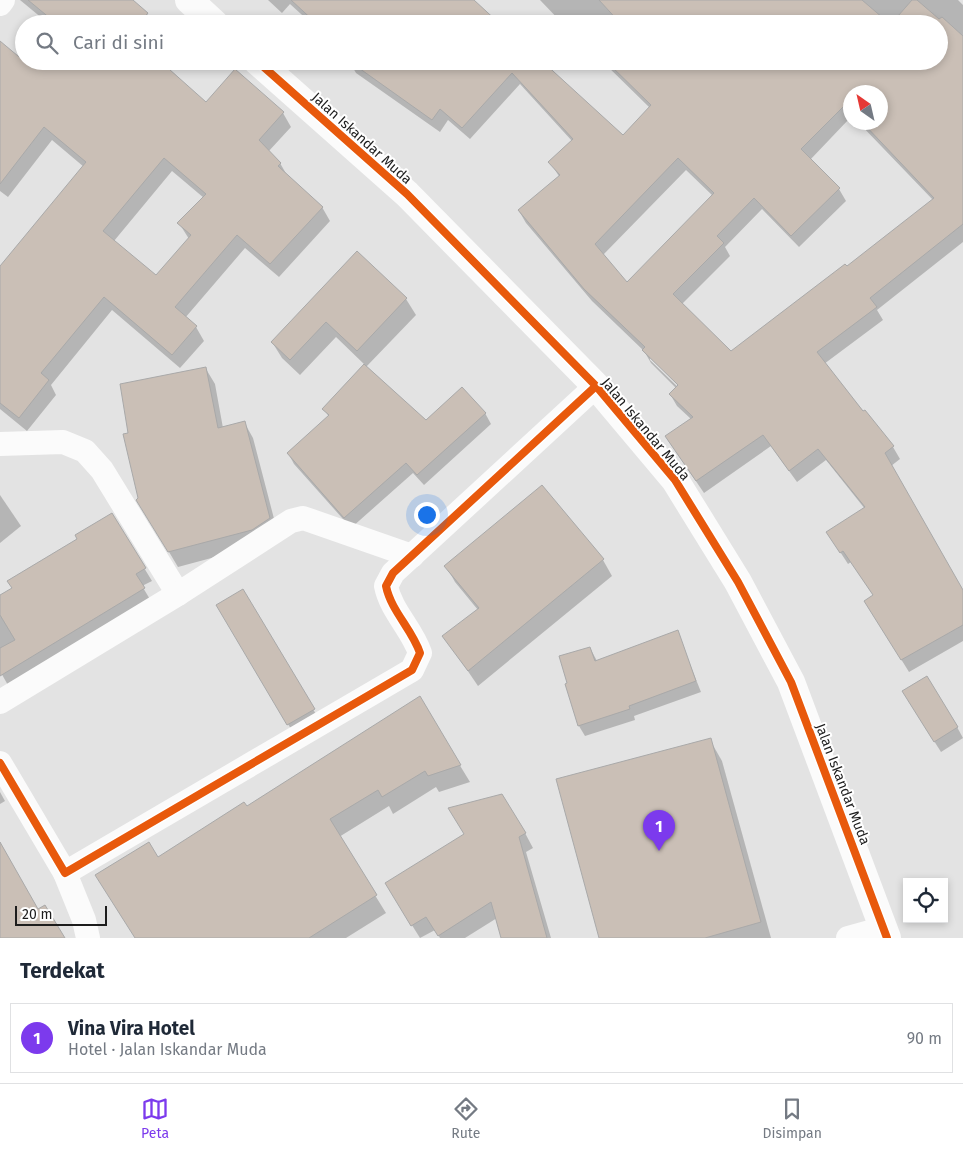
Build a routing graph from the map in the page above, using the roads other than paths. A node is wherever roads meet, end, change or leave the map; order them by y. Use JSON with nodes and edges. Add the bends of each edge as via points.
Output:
{"nodes":[{"id":1,"x":3,"y":0,"type":"edge"},
{"id":2,"x":188,"y":0,"type":"edge"},
{"id":3,"x":0,"y":4,"type":"edge"},
{"id":4,"x":205,"y":15,"type":"edge"},
{"id":5,"x":267,"y":70,"type":"edge"},
{"id":6,"x":596,"y":386,"type":"junction"},
{"id":7,"x":0,"y":444,"type":"edge"},
{"id":8,"x":412,"y":556,"type":"junction"},
{"id":9,"x":178,"y":594,"type":"junction"},
{"id":10,"x":0,"y":702,"type":"edge"},
{"id":11,"x":0,"y":763,"type":"edge"},
{"id":12,"x":64,"y":873,"type":"junction"},
{"id":13,"x":885,"y":933,"type":"edge"},
{"id":14,"x":88,"y":938,"type":"edge"},
{"id":15,"x":848,"y":938,"type":"edge"}],
"edges":[{"from":1,"to":3,"type":"street"},
{"from":2,"to":4,"type":"street"},
{"from":5,"to":6,"type":"street","name":"Jalan Iskandar Muda","via":[[407,194]]},
{"from":6,"to":8,"type":"street"},
{"from":6,"to":13,"type":"street","name":"Jalan Iskandar Muda","via":[[675,480],[765,632],[791,682]]},
{"from":7,"to":9,"type":"street","via":[[63,442],[85,451],[102,470]]},
{"from":8,"to":9,"type":"street","via":[[302,518],[281,526]]},
{"from":8,"to":12,"type":"street","via":[[393,573],[386,586],[388,598],[420,653],[412,670]]},
{"from":9,"to":10,"type":"street"},
{"from":11,"to":12,"type":"street"},
{"from":12,"to":14,"type":"street"},
{"from":13,"to":15,"type":"street"}]}
